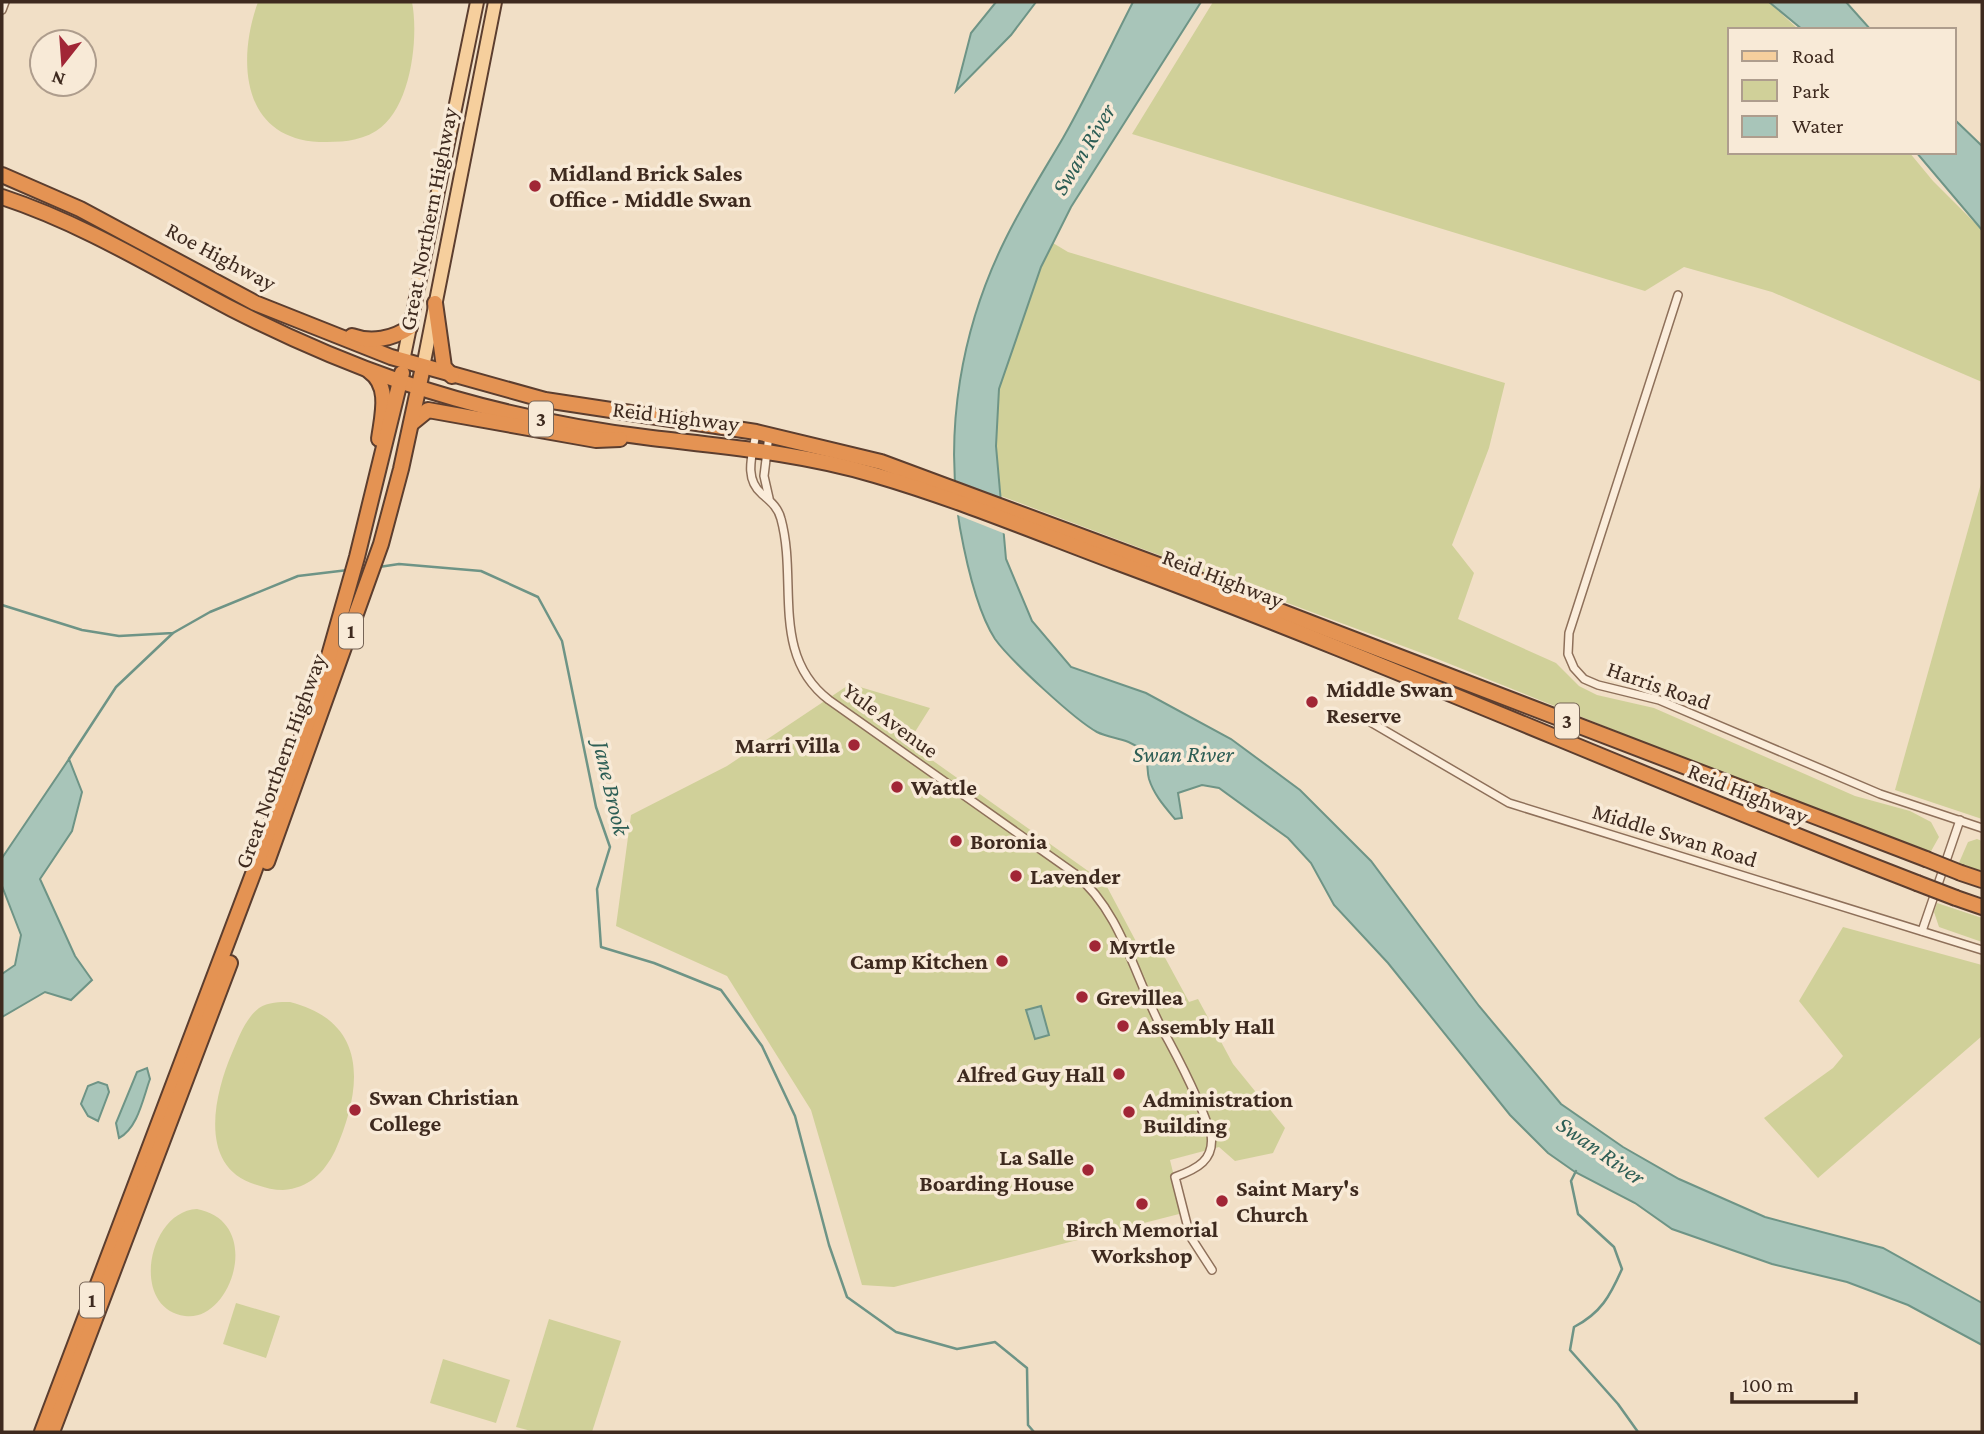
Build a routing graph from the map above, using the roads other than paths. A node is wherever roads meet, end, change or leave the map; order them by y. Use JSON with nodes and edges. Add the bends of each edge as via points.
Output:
{"nodes":[{"id":1,"x":5,"y":2,"type":"edge"},
{"id":2,"x":475,"y":2,"type":"edge"},
{"id":3,"x":495,"y":2,"type":"edge"},
{"id":4,"x":2,"y":10,"type":"edge"},
{"id":5,"x":2,"y":175,"type":"edge"},
{"id":6,"x":456,"y":193,"type":"junction"},
{"id":7,"x":2,"y":197,"type":"edge"},
{"id":8,"x":433,"y":212,"type":"junction"},
{"id":9,"x":1678,"y":295,"type":"dead end"},
{"id":10,"x":255,"y":303,"type":"junction"},
{"id":11,"x":435,"y":303,"type":"junction"},
{"id":12,"x":410,"y":327,"type":"junction"},
{"id":13,"x":404,"y":361,"type":"junction"},
{"id":14,"x":362,"y":366,"type":"junction"},
{"id":15,"x":423,"y":367,"type":"junction"},
{"id":16,"x":452,"y":376,"type":"junction"},
{"id":17,"x":401,"y":381,"type":"junction"},
{"id":18,"x":419,"y":387,"type":"junction"},
{"id":19,"x":412,"y":423,"type":"junction"},
{"id":20,"x":763,"y":433,"type":"junction"},
{"id":21,"x":650,"y":438,"type":"junction"},
{"id":22,"x":760,"y":449,"type":"junction"},
{"id":23,"x":941,"y":490,"type":"junction"},
{"id":24,"x":371,"y":497,"type":"junction"},
{"id":25,"x":769,"y":498,"type":"junction"},
{"id":26,"x":1208,"y":590,"type":"junction"},
{"id":27,"x":1372,"y":723,"type":"dead end"},
{"id":28,"x":1960,"y":820,"type":"junction"},
{"id":29,"x":1982,"y":828,"type":"edge"},
{"id":30,"x":1982,"y":880,"type":"edge"},
{"id":31,"x":1982,"y":908,"type":"edge"},
{"id":32,"x":1922,"y":931,"type":"junction"},
{"id":33,"x":1982,"y":950,"type":"edge"},
{"id":34,"x":1212,"y":1270,"type":"dead end"},
{"id":35,"x":41,"y":1432,"type":"edge"},
{"id":36,"x":52,"y":1432,"type":"edge"}],
"edges":[{"from":1,"to":4,"type":"street"},
{"from":2,"to":8,"type":"main road","name":"Great Northern Highway","number":"1","via":[[476,16]]},
{"from":3,"to":6,"type":"main road","name":"Great Northern Highway","number":"1"},
{"from":5,"to":10,"type":"highway","name":"Roe Highway","number":"3","via":[[158,248]]},
{"from":6,"to":8,"type":"main road","via":[[445,197]]},
{"from":6,"to":11,"type":"main road","name":"Great Northern Highway","number":"1"},
{"from":7,"to":14,"type":"highway","name":"Roe Highway","number":"3","via":[[87,230],[242,313]]},
{"from":8,"to":12,"type":"main road","name":"Great Northern Highway","number":"1"},
{"from":9,"to":28,"type":"street","name":"Harris Road","via":[[1569,634],[1574,668],[1598,685],[1659,700],[1880,793]]},
{"from":10,"to":12,"type":"highway","via":[[292,311],[360,339],[393,337]]},
{"from":10,"to":13,"type":"highway","name":"Roe Highway","number":"3"},
{"from":11,"to":15,"type":"main road","name":"Great Northern Highway","number":"1"},
{"from":11,"to":16,"type":"highway","via":[[444,367]]},
{"from":12,"to":13,"type":"main road","name":"Great Northern Highway","number":"1"},
{"from":13,"to":15,"type":"highway","name":"Roe Highway","number":"3"},
{"from":13,"to":17,"type":"highway","name":"Great Northern Highway","number":"1"},
{"from":14,"to":17,"type":"highway","name":"Roe Highway","number":"3"},
{"from":14,"to":24,"type":"highway","via":[[380,382],[384,400]]},
{"from":15,"to":16,"type":"highway","name":"Reid Highway","number":"3"},
{"from":15,"to":18,"type":"highway","name":"Great Northern Highway","number":"1"},
{"from":16,"to":20,"type":"highway","name":"Reid Highway","number":"3","via":[[591,408]]},
{"from":17,"to":18,"type":"highway","name":"Roe Highway","number":"3"},
{"from":17,"to":24,"type":"highway","name":"Great Northern Highway","number":"1"},
{"from":18,"to":19,"type":"highway","name":"Great Northern Highway","number":"1"},
{"from":18,"to":21,"type":"highway","name":"Reid Highway","number":"3","via":[[532,417]]},
{"from":19,"to":21,"type":"highway","via":[[428,410],[596,440]]},
{"from":19,"to":36,"type":"highway","name":"Great Northern Highway","number":"1","via":[[373,567],[151,1177]]},
{"from":20,"to":22,"type":"street","name":"Yule Avenue"},
{"from":20,"to":22,"type":"street","name":"Yule Avenue"},
{"from":20,"to":23,"type":"highway","name":"Reid Highway","number":"3","via":[[881,462]]},
{"from":21,"to":22,"type":"highway","name":"Reid Highway","number":"3"},
{"from":22,"to":23,"type":"highway","name":"Reid Highway","number":"3"},
{"from":22,"to":25,"type":"street","name":"Yule Avenue"},
{"from":22,"to":25,"type":"street","name":"Yule Avenue","via":[[750,462],[753,482]]},
{"from":23,"to":26,"type":"highway","name":"Reid Highway","number":"3"},
{"from":24,"to":35,"type":"highway","name":"Great Northern Highway","number":"1","via":[[321,684]]},
{"from":25,"to":34,"type":"street","name":"Yule Avenue","via":[[781,519],[792,646],[811,684],[1074,873],[1105,908],[1175,1049],[1211,1134],[1212,1151],[1205,1161],[1175,1177],[1191,1236]]},
{"from":26,"to":30,"type":"highway","name":"Reid Highway","number":"3","bridge":true},
{"from":26,"to":31,"type":"highway","name":"Reid Highway","number":"3","bridge":true,"via":[[1750,819]]},
{"from":27,"to":32,"type":"street","name":"Middle Swan Road","via":[[1509,803]]},
{"from":28,"to":29,"type":"street","name":"Harris Road"},
{"from":28,"to":32,"type":"street"},
{"from":32,"to":33,"type":"street","name":"Middle Swan Road"}]}
